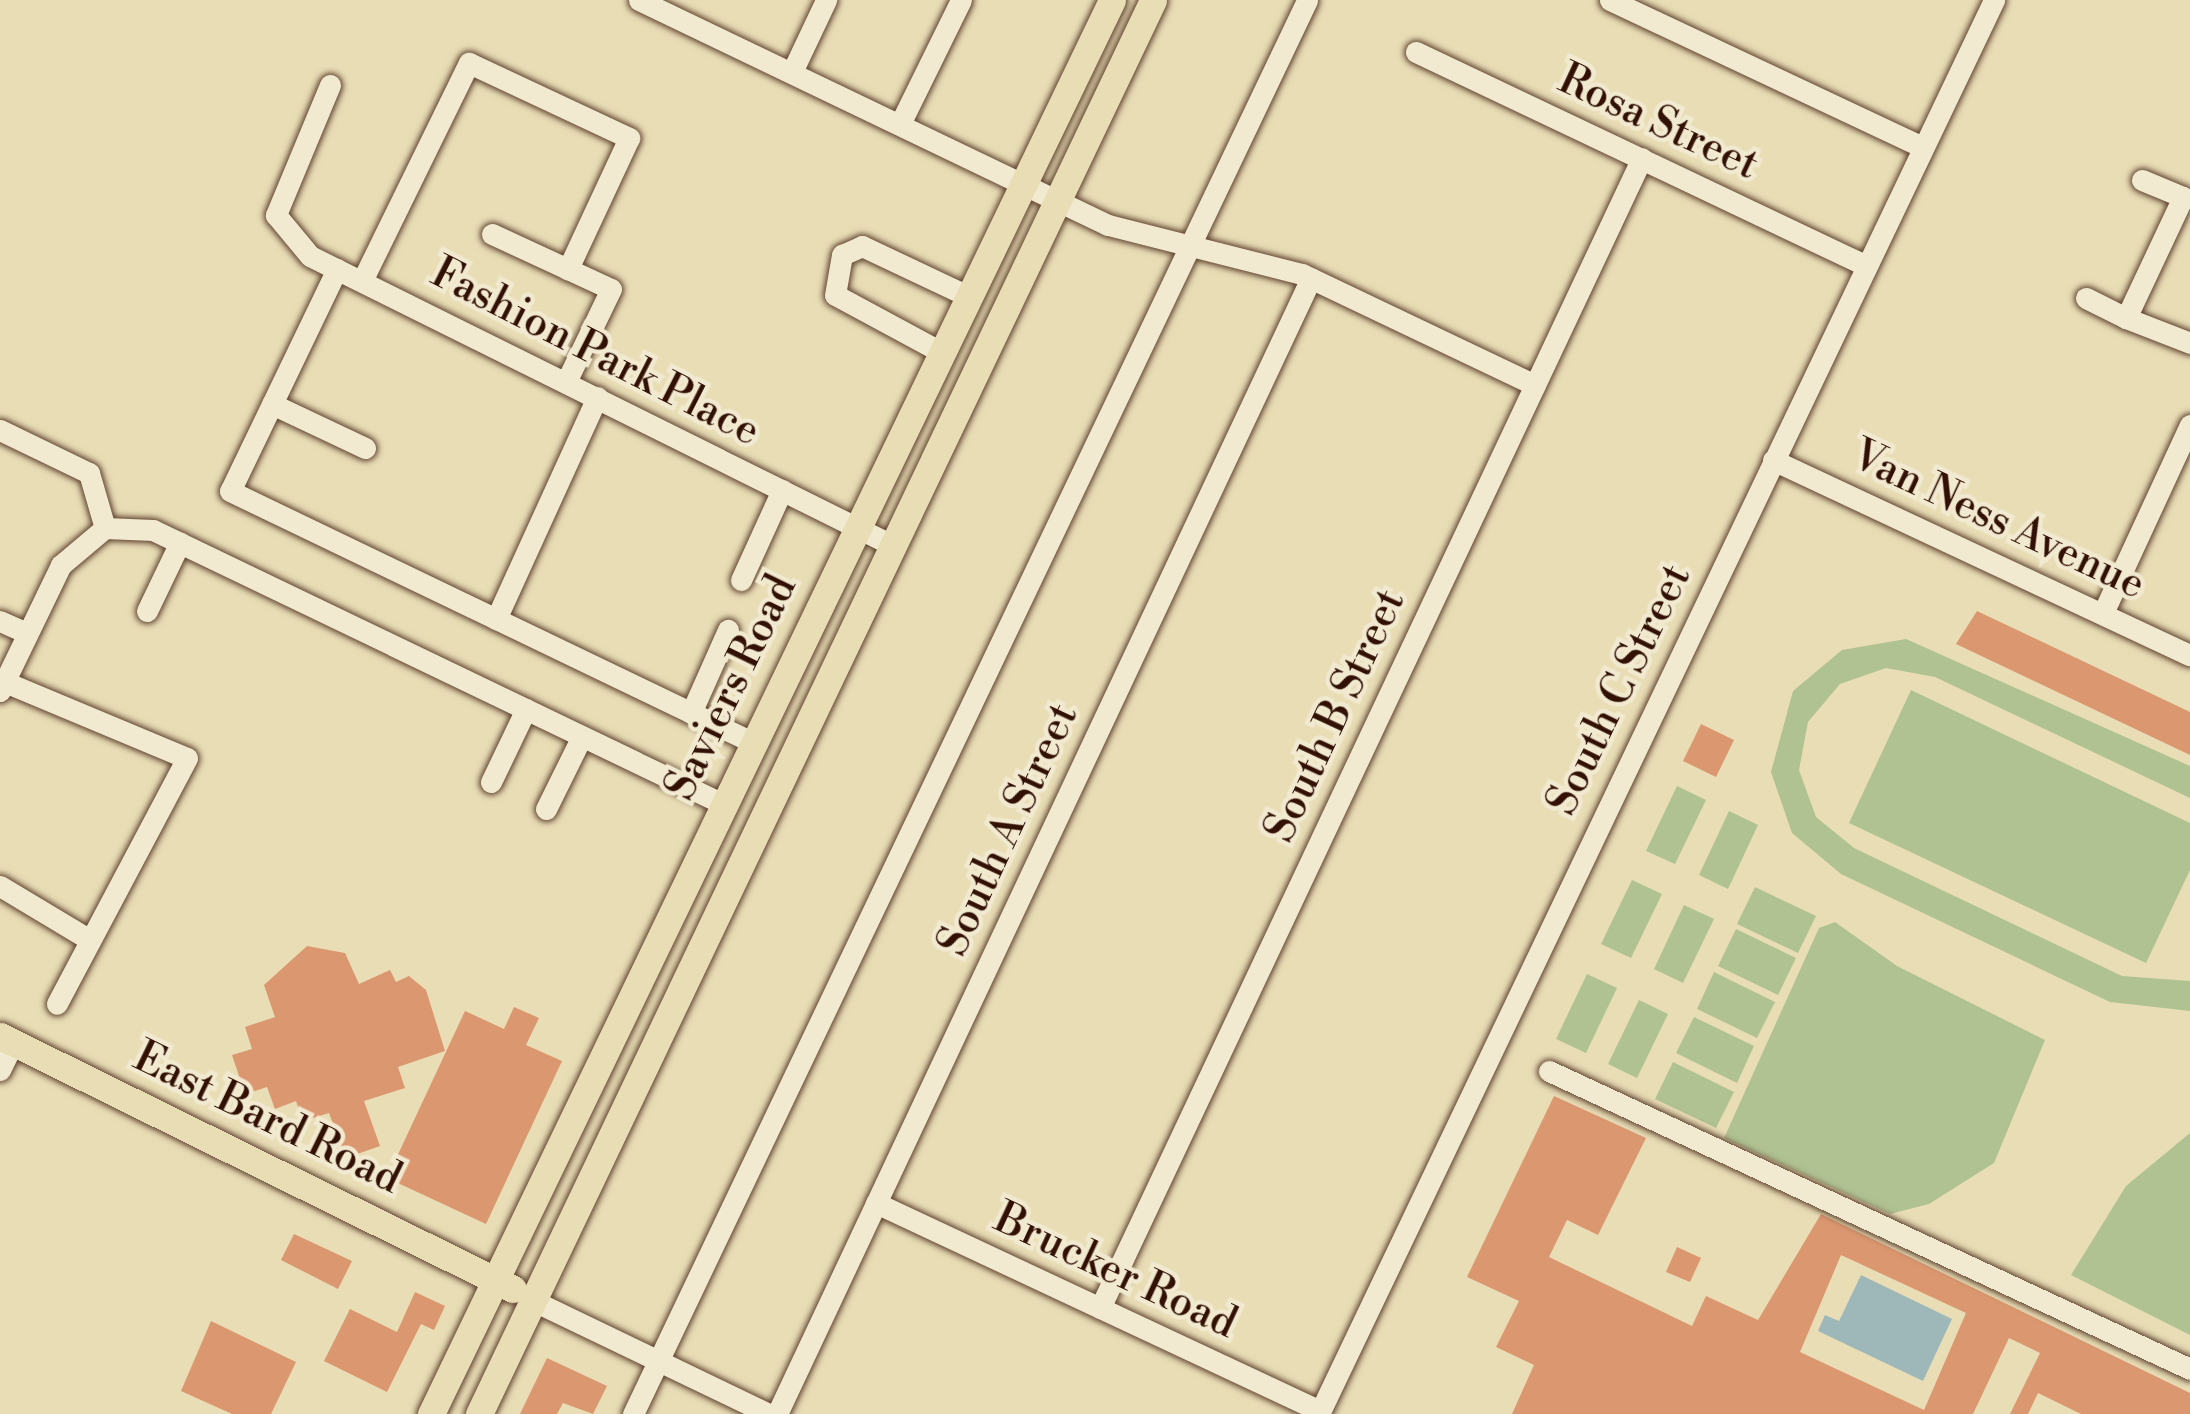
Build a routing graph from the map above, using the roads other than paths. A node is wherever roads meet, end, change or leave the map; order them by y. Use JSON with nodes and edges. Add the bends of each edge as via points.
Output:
{"nodes":[{"id":1,"x":639,"y":0,"type":"edge"},
{"id":2,"x":826,"y":0,"type":"edge"},
{"id":3,"x":961,"y":0,"type":"edge"},
{"id":4,"x":1112,"y":0,"type":"edge"},
{"id":5,"x":1153,"y":0,"type":"edge"},
{"id":6,"x":1307,"y":0,"type":"edge"},
{"id":7,"x":1610,"y":0,"type":"edge"},
{"id":8,"x":1994,"y":0,"type":"edge"},
{"id":9,"x":1416,"y":52,"type":"dead end"},
{"id":10,"x":792,"y":72,"type":"junction"},
{"id":11,"x":330,"y":85,"type":"dead end"},
{"id":12,"x":900,"y":124,"type":"junction"},
{"id":13,"x":1923,"y":147,"type":"junction"},
{"id":14,"x":1642,"y":158,"type":"junction"},
{"id":15,"x":2142,"y":180,"type":"dead end"},
{"id":16,"x":1022,"y":183,"type":"junction"},
{"id":17,"x":1057,"y":200,"type":"junction"},
{"id":18,"x":492,"y":234,"type":"dead end"},
{"id":19,"x":1184,"y":248,"type":"junction"},
{"id":20,"x":1865,"y":266,"type":"junction"},
{"id":21,"x":337,"y":269,"type":"junction"},
{"id":22,"x":568,"y":269,"type":"junction"},
{"id":23,"x":1311,"y":278,"type":"junction"},
{"id":24,"x":362,"y":281,"type":"junction"},
{"id":25,"x":968,"y":296,"type":"junction"},
{"id":26,"x":2086,"y":298,"type":"dead end"},
{"id":27,"x":2126,"y":318,"type":"junction"},
{"id":28,"x":2190,"y":343,"type":"edge"},
{"id":29,"x":940,"y":352,"type":"junction"},
{"id":30,"x":566,"y":382,"type":"junction"},
{"id":31,"x":1535,"y":386,"type":"junction"},
{"id":32,"x":597,"y":397,"type":"junction"},
{"id":33,"x":272,"y":404,"type":"junction"},
{"id":34,"x":2190,"y":425,"type":"edge"},
{"id":35,"x":0,"y":430,"type":"edge"},
{"id":36,"x":365,"y":448,"type":"dead end"},
{"id":37,"x":1773,"y":460,"type":"junction"},
{"id":38,"x":782,"y":490,"type":"junction"},
{"id":39,"x":105,"y":528,"type":"junction"},
{"id":40,"x":858,"y":529,"type":"junction"},
{"id":41,"x":180,"y":542,"type":"junction"},
{"id":42,"x":892,"y":545,"type":"junction"},
{"id":43,"x":741,"y":580,"type":"dead end"},
{"id":44,"x":147,"y":611,"type":"dead end"},
{"id":45,"x":2103,"y":613,"type":"junction"},
{"id":46,"x":496,"y":619,"type":"junction"},
{"id":47,"x":0,"y":621,"type":"edge"},
{"id":48,"x":728,"y":630,"type":"dead end"},
{"id":49,"x":27,"y":633,"type":"junction"},
{"id":50,"x":2190,"y":655,"type":"edge"},
{"id":51,"x":2,"y":687,"type":"edge"},
{"id":52,"x":526,"y":709,"type":"junction"},
{"id":53,"x":692,"y":713,"type":"junction"},
{"id":54,"x":582,"y":736,"type":"junction"},
{"id":55,"x":750,"y":741,"type":"junction"},
{"id":56,"x":491,"y":782,"type":"dead end"},
{"id":57,"x":721,"y":802,"type":"junction"},
{"id":58,"x":546,"y":808,"type":"dead end"},
{"id":59,"x":0,"y":886,"type":"edge"},
{"id":60,"x":89,"y":940,"type":"junction"},
{"id":61,"x":57,"y":1004,"type":"dead end"},
{"id":62,"x":6,"y":1040,"type":"edge"},
{"id":63,"x":0,"y":1070,"type":"edge"},
{"id":64,"x":1549,"y":1071,"type":"dead end"},
{"id":65,"x":876,"y":1203,"type":"junction"},
{"id":66,"x":497,"y":1280,"type":"junction"},
{"id":67,"x":532,"y":1300,"type":"junction"},
{"id":68,"x":1100,"y":1307,"type":"junction"},
{"id":69,"x":658,"y":1361,"type":"junction"},
{"id":70,"x":2190,"y":1369,"type":"edge"},
{"id":71,"x":1320,"y":1412,"type":"edge"},
{"id":72,"x":431,"y":1414,"type":"edge"},
{"id":73,"x":479,"y":1414,"type":"edge"},
{"id":74,"x":633,"y":1414,"type":"edge"},
{"id":75,"x":773,"y":1414,"type":"edge"}],
"edges":[{"from":1,"to":10,"type":"street"},
{"from":2,"to":10,"type":"street"},
{"from":3,"to":12,"type":"street"},
{"from":4,"to":16,"type":"main road","name":"Saviers Road"},
{"from":5,"to":17,"type":"main road","name":"Saviers Road"},
{"from":6,"to":19,"type":"street"},
{"from":7,"to":13,"type":"street"},
{"from":8,"to":13,"type":"street","name":"South C Street"},
{"from":9,"to":14,"type":"street","name":"Rosa Street"},
{"from":10,"to":12,"type":"street"},
{"from":11,"to":21,"type":"street","name":"Fashion Park Place","via":[[276,215]]},
{"from":12,"to":16,"type":"street"},
{"from":13,"to":20,"type":"street","name":"South C Street"},
{"from":14,"to":20,"type":"street","name":"Rosa Street"},
{"from":14,"to":31,"type":"street","name":"South B Street"},
{"from":15,"to":27,"type":"street","via":[[2183,197]]},
{"from":16,"to":17,"type":"street"},
{"from":16,"to":25,"type":"main road","name":"Saviers Road"},
{"from":17,"to":19,"type":"street"},
{"from":17,"to":42,"type":"main road","name":"Saviers Road"},
{"from":18,"to":22,"type":"street"},
{"from":19,"to":23,"type":"street"},
{"from":19,"to":69,"type":"street"},
{"from":20,"to":37,"type":"street","name":"South C Street"},
{"from":21,"to":24,"type":"street","name":"Fashion Park Place"},
{"from":21,"to":33,"type":"street"},
{"from":22,"to":24,"type":"street","via":[[629,138],[470,63]]},
{"from":22,"to":30,"type":"street","via":[[611,289]]},
{"from":23,"to":31,"type":"street"},
{"from":23,"to":65,"type":"street","name":"South A Street"},
{"from":24,"to":30,"type":"street","name":"Fashion Park Place"},
{"from":25,"to":29,"type":"main road","name":"Saviers Road"},
{"from":25,"to":29,"type":"street","via":[[862,246],[842,255],[835,295]]},
{"from":26,"to":27,"type":"street"},
{"from":27,"to":28,"type":"street"},
{"from":29,"to":40,"type":"main road","name":"Saviers Road"},
{"from":30,"to":32,"type":"street","name":"Fashion Park Place"},
{"from":31,"to":68,"type":"street","name":"South B Street"},
{"from":32,"to":38,"type":"street","name":"Fashion Park Place"},
{"from":32,"to":46,"type":"street"},
{"from":33,"to":36,"type":"street"},
{"from":33,"to":46,"type":"street","via":[[230,491]]},
{"from":34,"to":45,"type":"street"},
{"from":35,"to":39,"type":"street","via":[[89,473]]},
{"from":37,"to":45,"type":"street","name":"Van Ness Avenue"},
{"from":37,"to":71,"type":"street","name":"South C Street"},
{"from":38,"to":40,"type":"street","name":"Fashion Park Place"},
{"from":38,"to":43,"type":"street"},
{"from":39,"to":41,"type":"street"},
{"from":39,"to":49,"type":"street","via":[[61,565]]},
{"from":40,"to":42,"type":"street","name":"Fashion Park Place"},
{"from":40,"to":55,"type":"main road","name":"Saviers Road"},
{"from":41,"to":44,"type":"street"},
{"from":41,"to":52,"type":"street"},
{"from":42,"to":67,"type":"main road","name":"Saviers Road"},
{"from":45,"to":50,"type":"street","name":"Van Ness Avenue"},
{"from":46,"to":53,"type":"street"},
{"from":47,"to":49,"type":"street"},
{"from":48,"to":53,"type":"street"},
{"from":49,"to":51,"type":"street"},
{"from":51,"to":60,"type":"street","via":[[187,758]]},
{"from":52,"to":54,"type":"street"},
{"from":52,"to":56,"type":"street"},
{"from":53,"to":55,"type":"street"},
{"from":54,"to":57,"type":"street"},
{"from":54,"to":58,"type":"street"},
{"from":55,"to":57,"type":"main road","name":"Saviers Road"},
{"from":57,"to":66,"type":"main road","name":"Saviers Road"},
{"from":59,"to":60,"type":"street"},
{"from":60,"to":61,"type":"street"},
{"from":62,"to":63,"type":"street"},
{"from":62,"to":66,"type":"main road","name":"East Bard Road"},
{"from":64,"to":70,"type":"street"},
{"from":65,"to":68,"type":"street","name":"Brucker Road"},
{"from":65,"to":75,"type":"street","name":"South A Street"},
{"from":66,"to":67,"type":"main road","name":"East Bard Road"},
{"from":66,"to":72,"type":"main road","name":"Saviers Road"},
{"from":67,"to":69,"type":"street"},
{"from":67,"to":73,"type":"main road","name":"Saviers Road"},
{"from":68,"to":71,"type":"street","name":"Brucker Road"},
{"from":69,"to":74,"type":"street"},
{"from":69,"to":75,"type":"street"}]}
